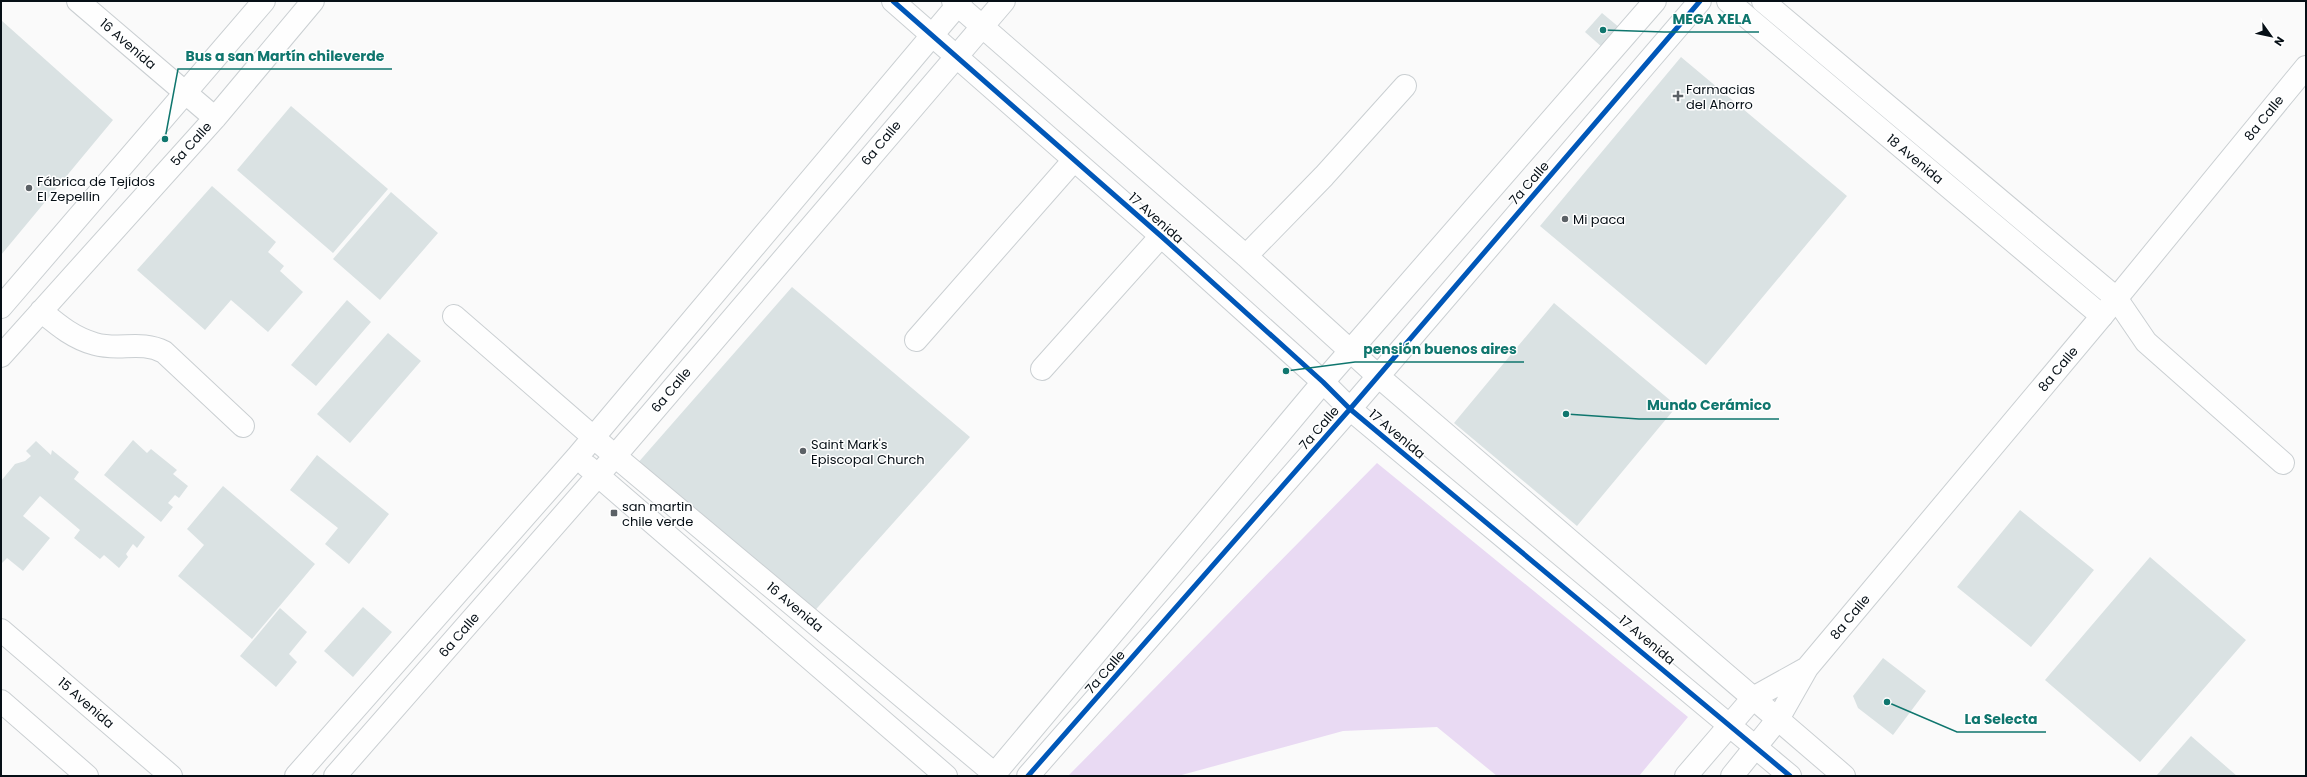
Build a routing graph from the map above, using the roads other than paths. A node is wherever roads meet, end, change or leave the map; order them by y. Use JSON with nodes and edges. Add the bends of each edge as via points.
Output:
{"nodes":[{"id":1,"x":78,"y":1,"type":"edge"},
{"id":2,"x":264,"y":1,"type":"edge"},
{"id":3,"x":313,"y":1,"type":"edge"},
{"id":4,"x":893,"y":1,"type":"edge"},
{"id":5,"x":1004,"y":1,"type":"edge"},
{"id":6,"x":1655,"y":1,"type":"edge"},
{"id":7,"x":1700,"y":1,"type":"edge"},
{"id":8,"x":1728,"y":1,"type":"edge"},
{"id":9,"x":1763,"y":1,"type":"edge"},
{"id":10,"x":957,"y":2,"type":"edge"},
{"id":11,"x":983,"y":26,"type":"junction"},
{"id":12,"x":932,"y":35,"type":"junction"},
{"id":13,"x":955,"y":56,"type":"junction"},
{"id":14,"x":2306,"y":67,"type":"edge"},
{"id":15,"x":1405,"y":86,"type":"dead end"},
{"id":16,"x":185,"y":92,"type":"junction"},
{"id":17,"x":215,"y":118,"type":"junction"},
{"id":18,"x":1074,"y":160,"type":"junction"},
{"id":19,"x":1161,"y":236,"type":"junction"},
{"id":20,"x":1246,"y":256,"type":"junction"},
{"id":21,"x":2116,"y":298,"type":"junction"},
{"id":22,"x":1,"y":307,"type":"edge"},
{"id":23,"x":41,"y":311,"type":"junction"},
{"id":24,"x":454,"y":316,"type":"dead end"},
{"id":25,"x":2102,"y":316,"type":"junction"},
{"id":26,"x":916,"y":340,"type":"dead end"},
{"id":27,"x":1350,"y":352,"type":"junction"},
{"id":28,"x":1,"y":356,"type":"edge"},
{"id":29,"x":1042,"y":369,"type":"dead end"},
{"id":30,"x":1378,"y":376,"type":"junction"},
{"id":31,"x":1323,"y":382,"type":"junction"},
{"id":32,"x":1350,"y":409,"type":"junction"},
{"id":33,"x":243,"y":426,"type":"dead end"},
{"id":34,"x":594,"y":438,"type":"junction"},
{"id":35,"x":615,"y":456,"type":"junction"},
{"id":36,"x":577,"y":457,"type":"junction"},
{"id":37,"x":2283,"y":463,"type":"dead end"},
{"id":38,"x":598,"y":475,"type":"junction"},
{"id":39,"x":1,"y":630,"type":"edge"},
{"id":40,"x":1807,"y":668,"type":"junction"},
{"id":41,"x":1754,"y":698,"type":"junction"},
{"id":42,"x":1,"y":701,"type":"edge"},
{"id":43,"x":1778,"y":719,"type":"junction"},
{"id":44,"x":1730,"y":724,"type":"junction"},
{"id":45,"x":1757,"y":746,"type":"junction"},
{"id":46,"x":995,"y":775,"type":"edge"},
{"id":47,"x":87,"y":776,"type":"edge"},
{"id":48,"x":171,"y":776,"type":"edge"},
{"id":49,"x":296,"y":776,"type":"edge"},
{"id":50,"x":335,"y":776,"type":"edge"},
{"id":51,"x":946,"y":776,"type":"edge"},
{"id":52,"x":1028,"y":776,"type":"edge"},
{"id":53,"x":1686,"y":776,"type":"edge"},
{"id":54,"x":1732,"y":776,"type":"edge"},
{"id":55,"x":1790,"y":776,"type":"edge"},
{"id":56,"x":1844,"y":776,"type":"edge"}],
"edges":[{"from":1,"to":16,"type":"street","name":"16 Avenida"},
{"from":2,"to":16,"type":"street"},
{"from":3,"to":17,"type":"street","name":"5a Calle"},
{"from":4,"to":12,"type":"street","name":"17 Avenida"},
{"from":5,"to":11,"type":"street","name":"6a Calle"},
{"from":6,"to":27,"type":"street","name":"7a Calle"},
{"from":7,"to":30,"type":"street","name":"7a Calle"},
{"from":8,"to":25,"type":"street","name":"18 Avenida"},
{"from":9,"to":21,"type":"street","name":"18 Avenida"},
{"from":10,"to":11,"type":"street","name":"17 Avenida"},
{"from":10,"to":12,"type":"street"},
{"from":11,"to":13,"type":"street","name":"6a Calle"},
{"from":11,"to":20,"type":"street","name":"17 Avenida"},
{"from":12,"to":13,"type":"street","name":"17 Avenida"},
{"from":12,"to":34,"type":"street"},
{"from":13,"to":18,"type":"street","name":"17 Avenida"},
{"from":13,"to":35,"type":"street","name":"6a Calle"},
{"from":14,"to":21,"type":"street","name":"8a Calle"},
{"from":15,"to":20,"type":"street","via":[[1324,176]]},
{"from":16,"to":17,"type":"street","name":"16 Avenida"},
{"from":16,"to":22,"type":"street"},
{"from":17,"to":23,"type":"street","name":"5a Calle"},
{"from":18,"to":19,"type":"street","name":"17 Avenida"},
{"from":18,"to":26,"type":"street"},
{"from":19,"to":29,"type":"street"},
{"from":19,"to":31,"type":"street","name":"17 Avenida"},
{"from":20,"to":27,"type":"street","name":"17 Avenida"},
{"from":21,"to":25,"type":"street","name":"8a Calle"},
{"from":21,"to":37,"type":"street","name":"18 Avenida","via":[[2146,342]]},
{"from":23,"to":28,"type":"street","name":"5a Calle"},
{"from":23,"to":33,"type":"street","via":[[68,334],[96,345],[142,345],[164,352]]},
{"from":24,"to":34,"type":"street","name":"16 Avenida"},
{"from":25,"to":40,"type":"street","name":"8a Calle"},
{"from":27,"to":30,"type":"street","name":"17 Avenida"},
{"from":27,"to":31,"type":"street","name":"7a Calle"},
{"from":30,"to":32,"type":"street","name":"7a Calle"},
{"from":30,"to":41,"type":"street","name":"17 Avenida"},
{"from":31,"to":32,"type":"street","name":"17 Avenida"},
{"from":31,"to":46,"type":"street","name":"7a Calle"},
{"from":32,"to":44,"type":"street","name":"17 Avenida"},
{"from":32,"to":52,"type":"street","name":"7a Calle"},
{"from":34,"to":35,"type":"street","name":"16 Avenida"},
{"from":34,"to":36,"type":"street"},
{"from":35,"to":38,"type":"street","name":"6a Calle"},
{"from":35,"to":46,"type":"street","name":"16 Avenida"},
{"from":36,"to":38,"type":"street"},
{"from":36,"to":49,"type":"street"},
{"from":38,"to":50,"type":"street","name":"6a Calle"},
{"from":38,"to":51,"type":"street"},
{"from":39,"to":48,"type":"street","name":"15 Avenida"},
{"from":40,"to":41,"type":"street","name":"8a Calle"},
{"from":40,"to":43,"type":"street","name":"8a Calle"},
{"from":41,"to":43,"type":"street","name":"17 Avenida"},
{"from":41,"to":44,"type":"street","name":"8a Calle"},
{"from":42,"to":47,"type":"street"},
{"from":43,"to":45,"type":"street","name":"8a Calle"},
{"from":43,"to":56,"type":"street","name":"17 Avenida"},
{"from":44,"to":45,"type":"street","name":"17 Avenida"},
{"from":44,"to":53,"type":"street","name":"8a Calle"},
{"from":45,"to":54,"type":"street","name":"8a Calle"},
{"from":45,"to":55,"type":"street","name":"17 Avenida"}]}
